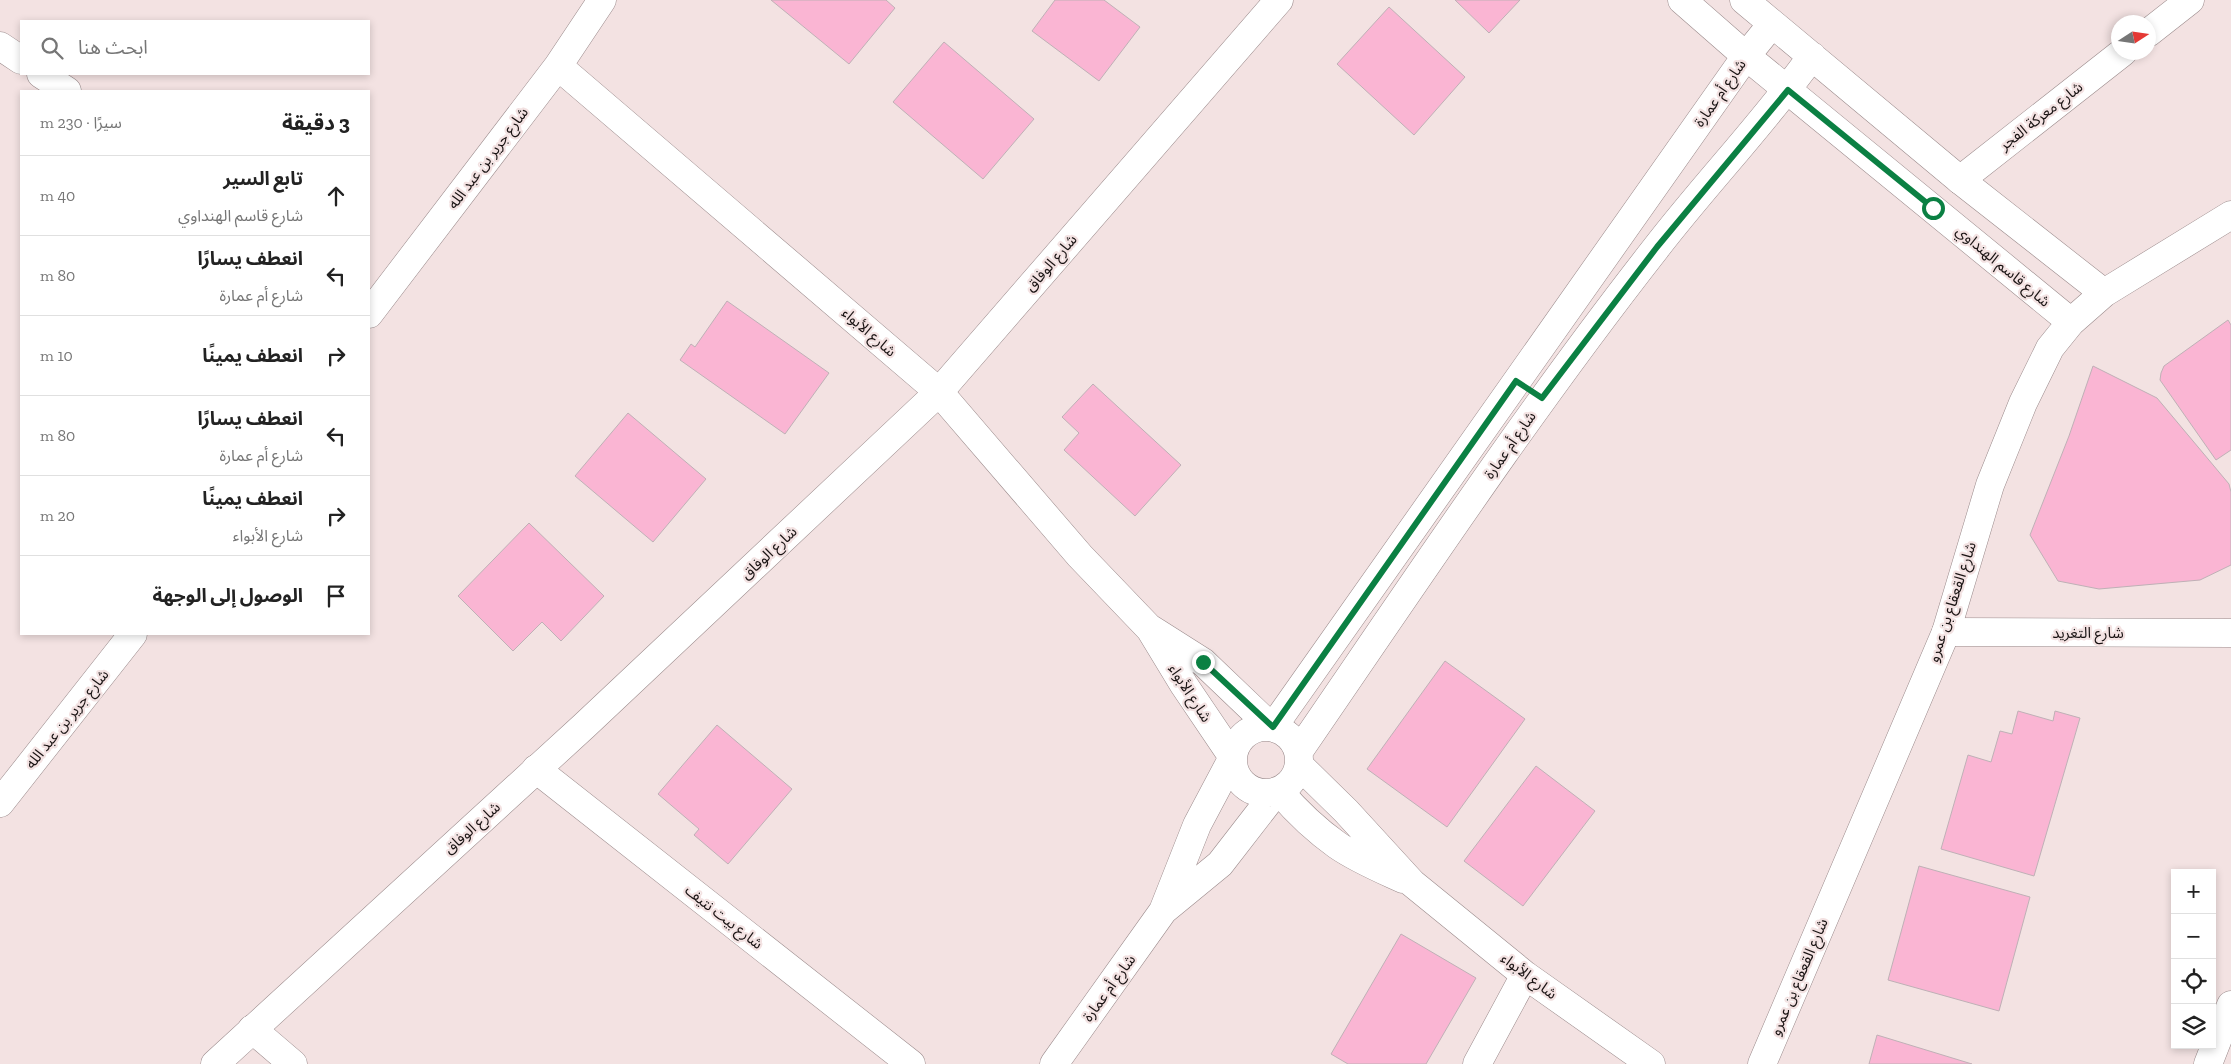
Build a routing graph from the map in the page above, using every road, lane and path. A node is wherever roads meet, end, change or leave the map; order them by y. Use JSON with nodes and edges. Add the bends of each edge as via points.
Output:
{"nodes":[{"id":1,"x":602,"y":0,"type":"edge"},
{"id":2,"x":1279,"y":0,"type":"edge"},
{"id":3,"x":1682,"y":0,"type":"edge"},
{"id":4,"x":1744,"y":0,"type":"edge"},
{"id":5,"x":2190,"y":0,"type":"edge"},
{"id":6,"x":1772,"y":24,"type":"junction"},
{"id":7,"x":2156,"y":26,"type":"edge"},
{"id":8,"x":0,"y":46,"type":"edge"},
{"id":9,"x":1746,"y":56,"type":"junction"},
{"id":10,"x":1812,"y":56,"type":"junction"},
{"id":11,"x":20,"y":59,"type":"edge"},
{"id":12,"x":2113,"y":60,"type":"edge"},
{"id":13,"x":558,"y":66,"type":"junction"},
{"id":14,"x":43,"y":75,"type":"edge"},
{"id":15,"x":65,"y":90,"type":"edge"},
{"id":16,"x":1788,"y":90,"type":"junction"},
{"id":17,"x":1960,"y":180,"type":"junction"},
{"id":18,"x":2231,"y":215,"type":"edge"},
{"id":19,"x":2104,"y":293,"type":"junction"},
{"id":20,"x":370,"y":313,"type":"edge"},
{"id":21,"x":2071,"y":322,"type":"junction"},
{"id":22,"x":1516,"y":381,"type":"junction"},
{"id":23,"x":939,"y":392,"type":"junction"},
{"id":24,"x":1542,"y":398,"type":"junction"},
{"id":25,"x":1150,"y":629,"type":"junction"},
{"id":26,"x":1946,"y":632,"type":"junction"},
{"id":27,"x":2231,"y":633,"type":"edge"},
{"id":28,"x":132,"y":635,"type":"edge"},
{"id":29,"x":1272,"y":727,"type":"junction"},
{"id":30,"x":1232,"y":758,"type":"junction"},
{"id":31,"x":1299,"y":758,"type":"junction"},
{"id":32,"x":536,"y":769,"type":"junction"},
{"id":33,"x":1277,"y":792,"type":"junction"},
{"id":34,"x":0,"y":803,"type":"edge"},
{"id":35,"x":1412,"y":883,"type":"junction"},
{"id":36,"x":1163,"y":911,"type":"junction"},
{"id":37,"x":1525,"y":975,"type":"junction"},
{"id":38,"x":2231,"y":1005,"type":"edge"},
{"id":39,"x":252,"y":1029,"type":"junction"},
{"id":40,"x":215,"y":1064,"type":"edge"},
{"id":41,"x":293,"y":1064,"type":"edge"},
{"id":42,"x":911,"y":1064,"type":"edge"},
{"id":43,"x":1054,"y":1064,"type":"edge"},
{"id":44,"x":1477,"y":1064,"type":"edge"},
{"id":45,"x":1651,"y":1064,"type":"edge"},
{"id":46,"x":1762,"y":1064,"type":"edge"},
{"id":47,"x":2208,"y":1064,"type":"edge"}],
"edges":[{"from":1,"to":13,"type":"street","name":"شارع جرير بن عبد الله"},
{"from":2,"to":23,"type":"street","name":"شارع الوفاق"},
{"from":3,"to":9,"type":"street","name":"شارع قاسم الهنداوي"},
{"from":4,"to":6,"type":"street"},
{"from":5,"to":7,"type":"street"},
{"from":6,"to":9,"type":"street","name":"شارع أم عمارة"},
{"from":6,"to":10,"type":"street"},
{"from":8,"to":11,"type":"street"},
{"from":9,"to":16,"type":"street","name":"شارع قاسم الهنداوي"},
{"from":9,"to":22,"type":"street","name":"شارع أم عمارة"},
{"from":10,"to":16,"type":"street","name":"شارع أم عمارة"},
{"from":10,"to":17,"type":"street"},
{"from":12,"to":17,"type":"street","name":"شارع معركة الفجر"},
{"from":13,"to":20,"type":"street","name":"شارع جرير بن عبد الله"},
{"from":13,"to":23,"type":"street","name":"شارع الأبواء"},
{"from":14,"to":15,"type":"street"},
{"from":16,"to":21,"type":"street","name":"شارع قاسم الهنداوي"},
{"from":16,"to":24,"type":"street","name":"شارع أم عمارة","via":[[1657,247]]},
{"from":17,"to":19,"type":"street"},
{"from":18,"to":19,"type":"street","name":"شارع القعقاع بن عمرو"},
{"from":19,"to":21,"type":"street","name":"شارع القعقاع بن عمرو"},
{"from":21,"to":26,"type":"street","name":"شارع القعقاع بن عمرو","via":[[2050,348],[2038,370],[2008,439],[1990,485]]},
{"from":22,"to":24,"type":"street"},
{"from":22,"to":29,"type":"street","name":"شارع أم عمارة"},
{"from":23,"to":25,"type":"street","name":"شارع الأبواء","via":[[1080,556]]},
{"from":23,"to":32,"type":"street","name":"شارع الوفاق"},
{"from":24,"to":31,"type":"street","name":"شارع أم عمارة"},
{"from":25,"to":29,"type":"street","name":"شارع الأبواء","via":[[1203,662]]},
{"from":25,"to":30,"type":"street","name":"شارع الأبواء"},
{"from":26,"to":27,"type":"street","name":"شارع التغريد"},
{"from":26,"to":46,"type":"street","name":"شارع القعقاع بن عمرو"},
{"from":28,"to":34,"type":"street","name":"شارع جرير بن عبد الله"},
{"from":29,"to":30,"type":"street","via":[[1253,729],[1239,740]]},
{"from":29,"to":31,"type":"street","via":[[1289,736]]},
{"from":30,"to":33,"type":"street","via":[[1236,775],[1245,787],[1259,794]]},
{"from":30,"to":36,"type":"street","name":"شارع أم عمارة","via":[[1197,825]]},
{"from":31,"to":33,"type":"street","via":[[1292,781]]},
{"from":31,"to":35,"type":"street","name":"شارع الأبواء"},
{"from":32,"to":39,"type":"street","name":"شارع الوفاق"},
{"from":32,"to":42,"type":"street","name":"شارع بيت نتيف"},
{"from":33,"to":35,"type":"street","name":"شارع الأبواء","via":[[1336,845]]},
{"from":33,"to":36,"type":"street","name":"شارع أم عمارة","via":[[1220,864]]},
{"from":35,"to":37,"type":"street","name":"شارع الأبواء"},
{"from":36,"to":43,"type":"street","name":"شارع أم عمارة"},
{"from":37,"to":44,"type":"street"},
{"from":37,"to":45,"type":"street","name":"شارع الأبواء"},
{"from":38,"to":47,"type":"street"},
{"from":39,"to":40,"type":"street","name":"شارع الوفاق"},
{"from":39,"to":41,"type":"street"}]}
